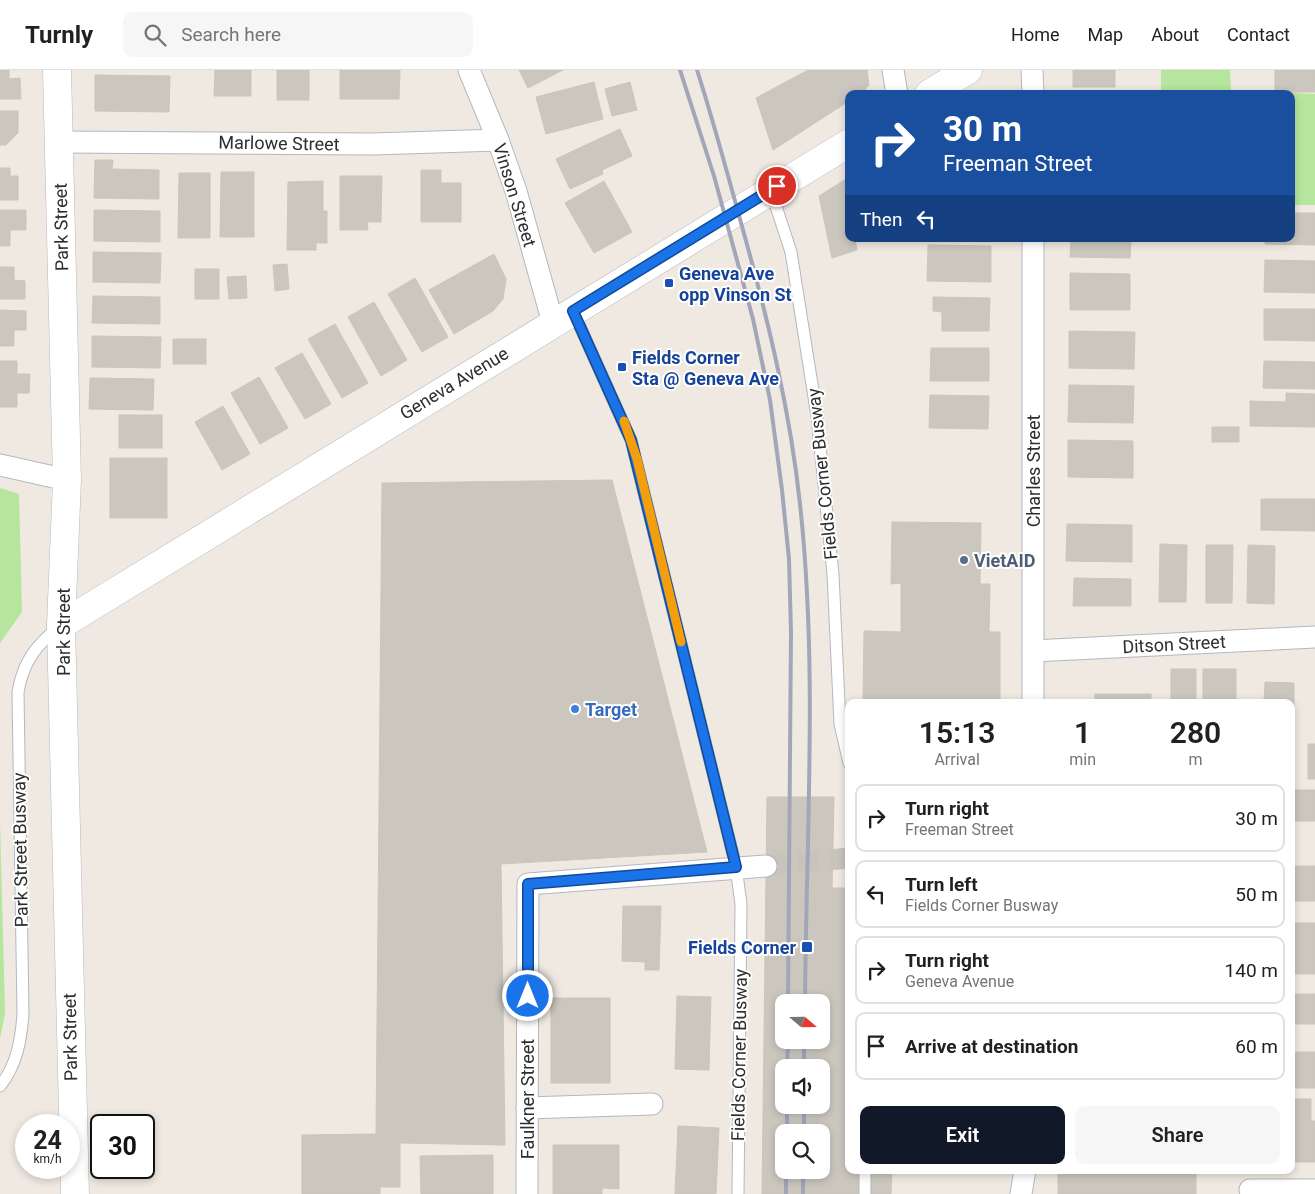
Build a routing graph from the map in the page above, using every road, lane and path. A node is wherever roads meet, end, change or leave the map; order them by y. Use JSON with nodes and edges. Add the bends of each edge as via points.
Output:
{"nodes":[{"id":1,"x":57,"y":70,"type":"edge"},
{"id":2,"x":469,"y":70,"type":"edge"},
{"id":3,"x":893,"y":70,"type":"edge"},
{"id":4,"x":968,"y":70,"type":"edge"},
{"id":5,"x":1032,"y":70,"type":"edge"},
{"id":6,"x":896,"y":90,"type":"edge"},
{"id":7,"x":936,"y":90,"type":"edge"},
{"id":8,"x":1033,"y":90,"type":"edge"},
{"id":9,"x":498,"y":140,"type":"junction"},
{"id":10,"x":59,"y":142,"type":"junction"},
{"id":11,"x":845,"y":145,"type":"edge"},
{"id":12,"x":771,"y":190,"type":"junction"},
{"id":13,"x":1033,"y":242,"type":"edge"},
{"id":14,"x":563,"y":317,"type":"junction"},
{"id":15,"x":0,"y":465,"type":"edge"},
{"id":16,"x":67,"y":480,"type":"junction"},
{"id":17,"x":61,"y":625,"type":"junction"},
{"id":18,"x":1315,"y":637,"type":"edge"},
{"id":19,"x":1034,"y":651,"type":"junction"},
{"id":20,"x":1034,"y":699,"type":"edge"},
{"id":21,"x":845,"y":746,"type":"edge"},
{"id":22,"x":766,"y":866,"type":"tunnel mouth"},
{"id":23,"x":736,"y":867,"type":"junction"},
{"id":24,"x":0,"y":1086,"type":"edge"},
{"id":25,"x":652,"y":1104,"type":"dead end"},
{"id":26,"x":527,"y":1108,"type":"junction"},
{"id":27,"x":865,"y":1174,"type":"edge"},
{"id":28,"x":1024,"y":1174,"type":"edge"},
{"id":29,"x":1250,"y":1190,"type":"dead end"},
{"id":30,"x":1315,"y":1190,"type":"edge"},
{"id":31,"x":75,"y":1194,"type":"edge"},
{"id":32,"x":527,"y":1194,"type":"edge"},
{"id":33,"x":738,"y":1194,"type":"edge"},
{"id":34,"x":865,"y":1194,"type":"edge"},
{"id":35,"x":1021,"y":1194,"type":"edge"}],
"edges":[{"from":1,"to":10,"type":"main road","name":"Park Street"},
{"from":2,"to":9,"type":"street","name":"Vinson Street"},
{"from":3,"to":6,"type":"street"},
{"from":4,"to":7,"type":"main road"},
{"from":5,"to":8,"type":"street"},
{"from":9,"to":10,"type":"street","name":"Marlowe Street","via":[[373,144]]},
{"from":9,"to":14,"type":"street","name":"Vinson Street"},
{"from":10,"to":16,"type":"main road","name":"Park Street"},
{"from":11,"to":12,"type":"main road","name":"Geneva Avenue"},
{"from":12,"to":14,"type":"main road","name":"Geneva Avenue"},
{"from":12,"to":21,"type":"lane","name":"Fields Corner Busway","via":[[791,252],[812,375],[827,501],[840,724]]},
{"from":13,"to":19,"type":"street","name":"Charles Street"},
{"from":14,"to":17,"type":"main road","name":"Geneva Avenue"},
{"from":14,"to":23,"type":"lane","name":"Fields Corner Busway","via":[[631,440]]},
{"from":15,"to":16,"type":"street"},
{"from":16,"to":17,"type":"main road","name":"Park Street"},
{"from":17,"to":24,"type":"lane","name":"Park Street Busway","via":[[31,653],[22,672],[18,692],[22,1020],[16,1059]]},
{"from":17,"to":31,"type":"main road","name":"Park Street"},
{"from":18,"to":19,"type":"street","name":"Ditson Street"},
{"from":19,"to":20,"type":"street","name":"Charles Street"},
{"from":22,"to":23,"type":"street"},
{"from":23,"to":26,"type":"street","name":"Faulkner Street","via":[[528,884]]},
{"from":23,"to":33,"type":"lane","name":"Fields Corner Busway","via":[[741,904]]},
{"from":25,"to":26,"type":"street"},
{"from":26,"to":32,"type":"street","name":"Faulkner Street"},
{"from":27,"to":34,"type":"lane"},
{"from":28,"to":35,"type":"street"},
{"from":29,"to":30,"type":"street"}]}
